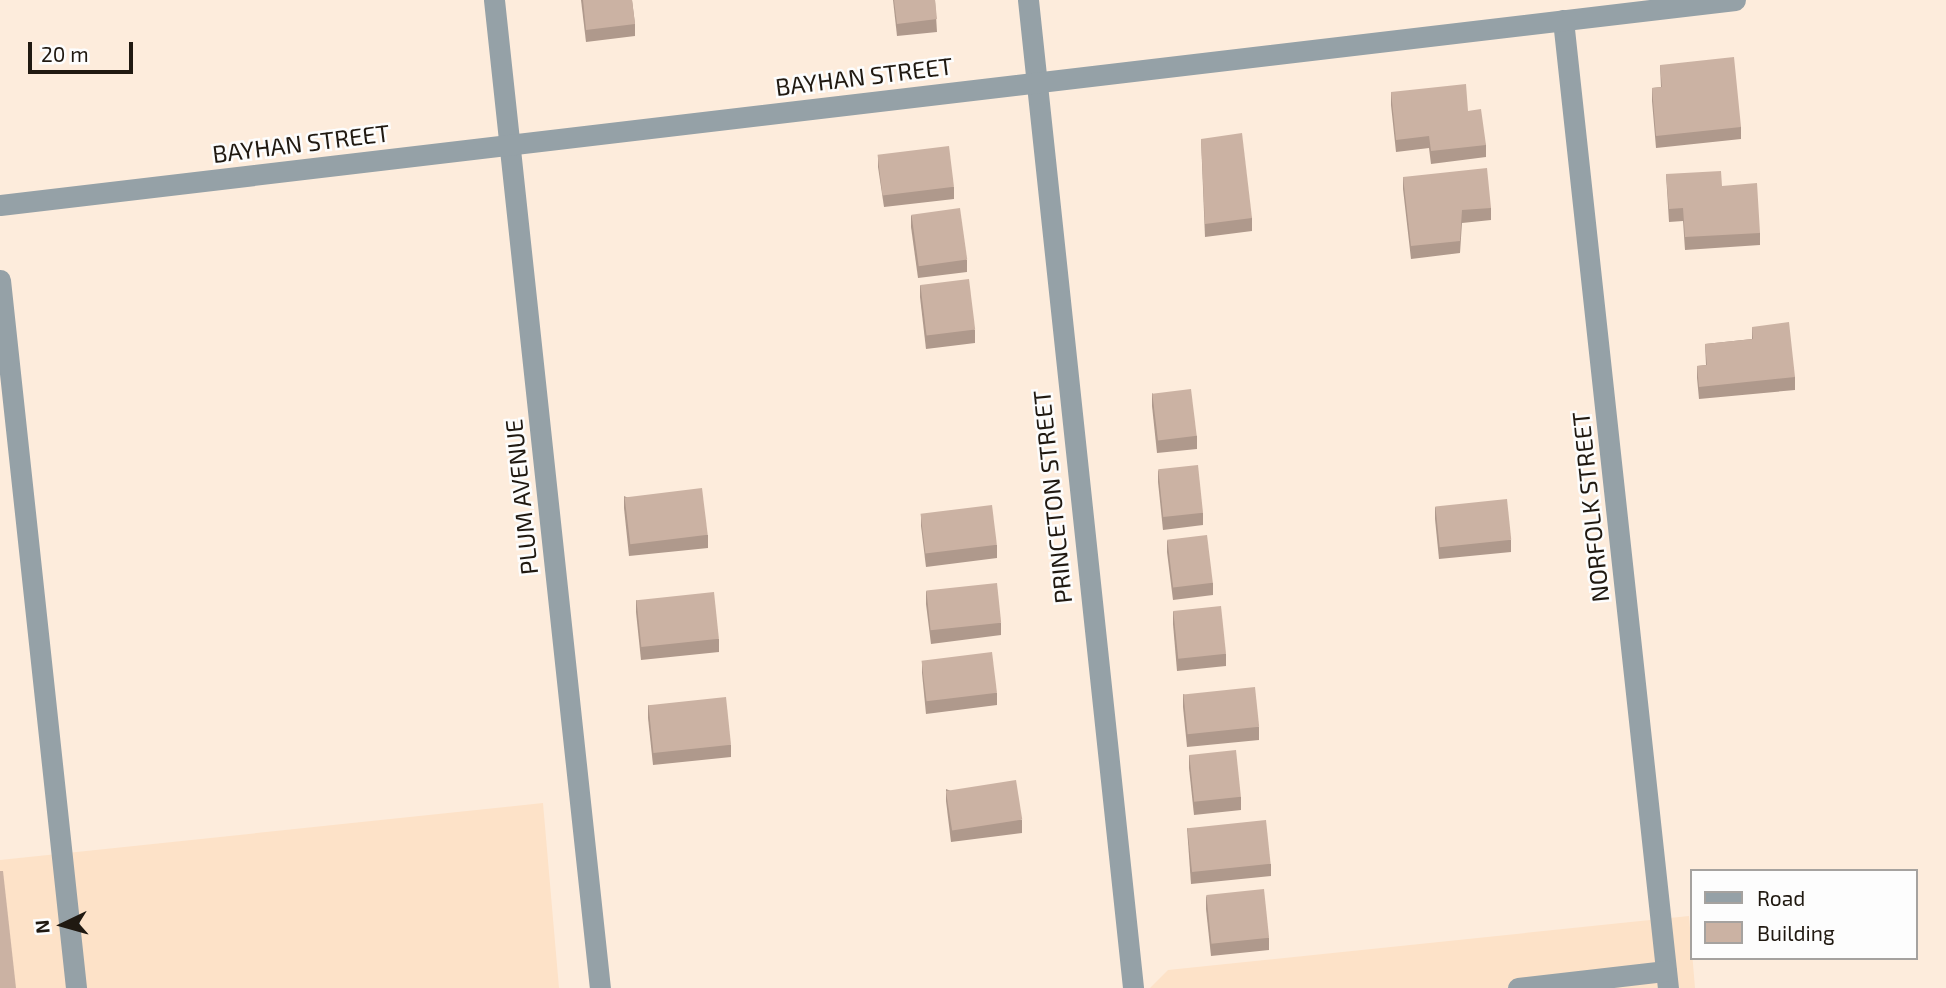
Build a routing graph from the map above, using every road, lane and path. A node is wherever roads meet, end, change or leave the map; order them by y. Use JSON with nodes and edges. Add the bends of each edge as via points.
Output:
{"nodes":[{"id":1,"x":494,"y":0,"type":"edge"},
{"id":2,"x":1028,"y":0,"type":"edge"},
{"id":3,"x":1735,"y":0,"type":"edge"},
{"id":4,"x":1563,"y":20,"type":"junction"},
{"id":5,"x":1036,"y":82,"type":"junction"},
{"id":6,"x":509,"y":144,"type":"junction"},
{"id":7,"x":0,"y":205,"type":"edge"},
{"id":8,"x":0,"y":279,"type":"edge"},
{"id":9,"x":1667,"y":979,"type":"edge"},
{"id":10,"x":76,"y":988,"type":"edge"},
{"id":11,"x":600,"y":988,"type":"edge"},
{"id":12,"x":1133,"y":988,"type":"edge"},
{"id":13,"x":1518,"y":988,"type":"edge"}],
"edges":[{"from":1,"to":6,"type":"street","name":"PLUM AVENUE"},
{"from":2,"to":5,"type":"street","name":"PRINCETON STREET"},
{"from":3,"to":4,"type":"street","name":"BAYHAN STREET"},
{"from":4,"to":5,"type":"street","name":"BAYHAN STREET"},
{"from":4,"to":9,"type":"street","name":"NORFOLK STREET"},
{"from":5,"to":6,"type":"street","name":"BAYHAN STREET"},
{"from":5,"to":12,"type":"street","name":"PRINCETON STREET"},
{"from":6,"to":7,"type":"street","name":"BAYHAN STREET"},
{"from":6,"to":11,"type":"street","name":"PLUM AVENUE"},
{"from":8,"to":10,"type":"street"},
{"from":9,"to":13,"type":"street"}]}
